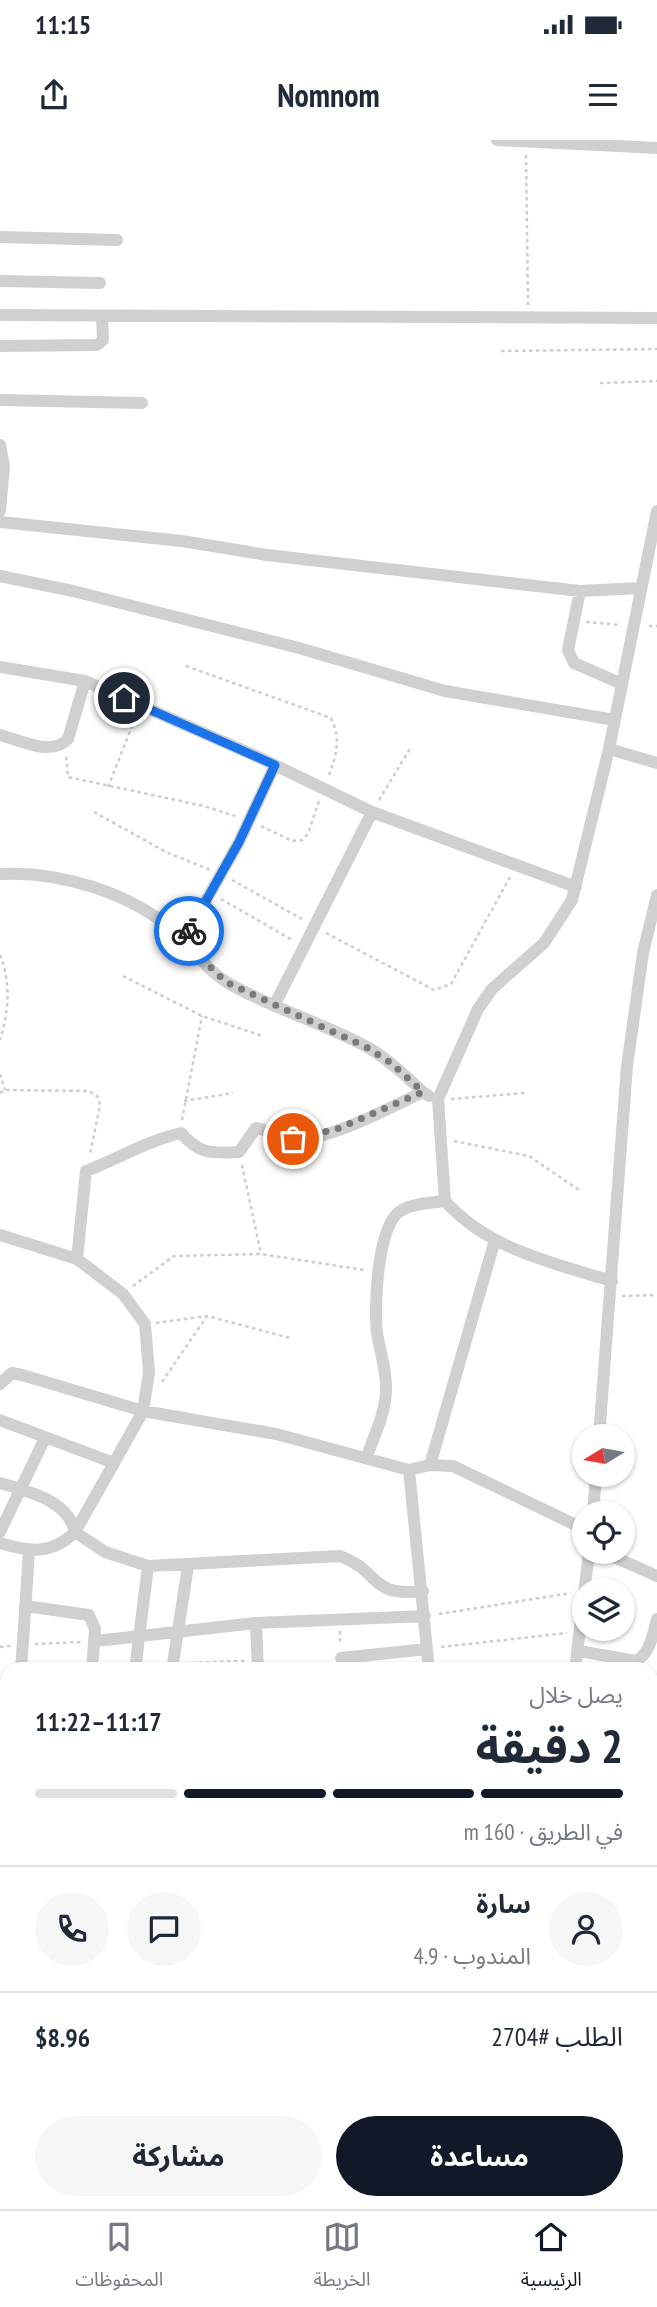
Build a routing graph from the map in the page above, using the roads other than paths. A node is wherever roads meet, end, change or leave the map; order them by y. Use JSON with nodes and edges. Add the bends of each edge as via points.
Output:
{"nodes":[{"id":1,"x":497,"y":140,"type":"edge"},
{"id":2,"x":526,"y":141,"type":"edge"},
{"id":3,"x":657,"y":148,"type":"edge"},
{"id":4,"x":0,"y":237,"type":"edge"},
{"id":5,"x":117,"y":240,"type":"dead end"},
{"id":6,"x":0,"y":281,"type":"edge"},
{"id":7,"x":100,"y":283,"type":"dead end"},
{"id":8,"x":0,"y":315,"type":"edge"},
{"id":9,"x":102,"y":316,"type":"junction"},
{"id":10,"x":657,"y":318,"type":"edge"},
{"id":11,"x":0,"y":346,"type":"edge"},
{"id":12,"x":0,"y":400,"type":"edge"},
{"id":13,"x":142,"y":404,"type":"dead end"},
{"id":14,"x":0,"y":445,"type":"edge"},
{"id":15,"x":2,"y":488,"type":"edge"},
{"id":16,"x":0,"y":511,"type":"edge"},
{"id":17,"x":657,"y":511,"type":"edge"},
{"id":18,"x":0,"y":522,"type":"edge"},
{"id":19,"x":0,"y":576,"type":"edge"},
{"id":20,"x":640,"y":588,"type":"junction"},
{"id":21,"x":580,"y":591,"type":"junction"},
{"id":22,"x":0,"y":667,"type":"edge"},
{"id":23,"x":85,"y":681,"type":"junction"},
{"id":24,"x":622,"y":684,"type":"junction"},
{"id":25,"x":615,"y":720,"type":"junction"},
{"id":26,"x":0,"y":735,"type":"edge"},
{"id":27,"x":609,"y":749,"type":"junction"},
{"id":28,"x":657,"y":763,"type":"edge"},
{"id":29,"x":275,"y":765,"type":"junction"},
{"id":30,"x":372,"y":812,"type":"junction"},
{"id":31,"x":0,"y":874,"type":"edge"},
{"id":32,"x":576,"y":887,"type":"junction"},
{"id":33,"x":657,"y":895,"type":"edge"},
{"id":34,"x":653,"y":922,"type":"edge"},
{"id":35,"x":183,"y":941,"type":"junction"},
{"id":36,"x":274,"y":1006,"type":"junction"},
{"id":37,"x":423,"y":1092,"type":"junction"},
{"id":38,"x":438,"y":1099,"type":"junction"},
{"id":39,"x":445,"y":1201,"type":"junction"},
{"id":40,"x":0,"y":1235,"type":"edge"},
{"id":41,"x":495,"y":1240,"type":"junction"},
{"id":42,"x":77,"y":1259,"type":"junction"},
{"id":43,"x":612,"y":1281,"type":"junction"},
{"id":44,"x":0,"y":1384,"type":"edge"},
{"id":45,"x":143,"y":1411,"type":"junction"},
{"id":46,"x":0,"y":1420,"type":"edge"},
{"id":47,"x":600,"y":1424,"type":"edge"},
{"id":48,"x":45,"y":1438,"type":"junction"},
{"id":49,"x":366,"y":1458,"type":"junction"},
{"id":50,"x":114,"y":1463,"type":"junction"},
{"id":51,"x":430,"y":1465,"type":"junction"},
{"id":52,"x":409,"y":1470,"type":"junction"},
{"id":53,"x":0,"y":1483,"type":"edge"},
{"id":54,"x":20,"y":1490,"type":"junction"},
{"id":55,"x":572,"y":1523,"type":"edge"},
{"id":56,"x":0,"y":1532,"type":"edge"},
{"id":57,"x":75,"y":1532,"type":"junction"},
{"id":58,"x":0,"y":1543,"type":"edge"},
{"id":59,"x":29,"y":1552,"type":"junction"},
{"id":60,"x":630,"y":1564,"type":"edge"},
{"id":61,"x":148,"y":1566,"type":"junction"},
{"id":62,"x":188,"y":1566,"type":"junction"},
{"id":63,"x":657,"y":1576,"type":"edge"},
{"id":64,"x":423,"y":1591,"type":"junction"},
{"id":65,"x":25,"y":1606,"type":"junction"},
{"id":66,"x":425,"y":1616,"type":"junction"},
{"id":67,"x":657,"y":1619,"type":"edge"},
{"id":68,"x":256,"y":1623,"type":"junction"},
{"id":69,"x":179,"y":1634,"type":"junction"},
{"id":70,"x":139,"y":1638,"type":"junction"},
{"id":71,"x":96,"y":1641,"type":"junction"},
{"id":72,"x":580,"y":1641,"type":"edge"},
{"id":73,"x":427,"y":1649,"type":"junction"},
{"id":74,"x":579,"y":1651,"type":"junction"},
{"id":75,"x":341,"y":1658,"type":"road end"},
{"id":76,"x":21,"y":1662,"type":"edge"},
{"id":77,"x":93,"y":1662,"type":"edge"},
{"id":78,"x":136,"y":1662,"type":"edge"},
{"id":79,"x":174,"y":1662,"type":"edge"},
{"id":80,"x":258,"y":1662,"type":"edge"},
{"id":81,"x":428,"y":1662,"type":"edge"},
{"id":82,"x":577,"y":1662,"type":"edge"}],
"edges":[{"from":1,"to":2,"type":"street"},
{"from":2,"to":3,"type":"street"},
{"from":4,"to":5,"type":"street"},
{"from":6,"to":7,"type":"street"},
{"from":8,"to":9,"type":"street"},
{"from":9,"to":10,"type":"street"},
{"from":9,"to":11,"type":"street","via":[[103,340],[97,345]]},
{"from":12,"to":13,"type":"street"},
{"from":14,"to":15,"type":"street"},
{"from":15,"to":16,"type":"street"},
{"from":17,"to":20,"type":"street"},
{"from":18,"to":21,"type":"street"},
{"from":19,"to":25,"type":"street","via":[[299,648],[445,691]]},
{"from":20,"to":21,"type":"street"},
{"from":20,"to":24,"type":"street"},
{"from":21,"to":24,"type":"street","via":[[568,650],[574,663]]},
{"from":22,"to":23,"type":"street"},
{"from":23,"to":26,"type":"street","via":[[68,740],[51,749]]},
{"from":23,"to":29,"type":"street"},
{"from":24,"to":25,"type":"street"},
{"from":25,"to":27,"type":"street"},
{"from":27,"to":28,"type":"street"},
{"from":27,"to":32,"type":"street"},
{"from":29,"to":30,"type":"street"},
{"from":29,"to":35,"type":"street","via":[[212,894]]},
{"from":30,"to":32,"type":"street"},
{"from":30,"to":36,"type":"street"},
{"from":31,"to":35,"type":"street","via":[[31,873],[104,893],[139,906]]},
{"from":32,"to":38,"type":"street","via":[[544,943],[492,989],[478,1009]]},
{"from":33,"to":34,"type":"street"},
{"from":34,"to":43,"type":"street","via":[[627,1066]]},
{"from":35,"to":36,"type":"street","via":[[226,982]]},
{"from":36,"to":37,"type":"street","via":[[368,1048]]},
{"from":37,"to":38,"type":"street"},
{"from":37,"to":42,"type":"street","via":[[310,1138],[293,1139],[256,1128],[239,1152],[212,1153],[193,1147],[181,1133],[148,1142],[86,1171]]},
{"from":38,"to":39,"type":"street"},
{"from":39,"to":41,"type":"street","via":[[469,1225]]},
{"from":39,"to":49,"type":"street","via":[[403,1209],[392,1217],[378,1272],[377,1330],[386,1395]]},
{"from":40,"to":42,"type":"street"},
{"from":41,"to":43,"type":"street","via":[[529,1256]]},
{"from":41,"to":51,"type":"street"},
{"from":42,"to":45,"type":"street","via":[[123,1294],[145,1325],[149,1372]]},
{"from":43,"to":47,"type":"street"},
{"from":44,"to":45,"type":"street","via":[[12,1373]]},
{"from":45,"to":49,"type":"street","via":[[276,1434]]},
{"from":45,"to":50,"type":"street"},
{"from":46,"to":48,"type":"street"},
{"from":48,"to":50,"type":"street"},
{"from":48,"to":54,"type":"street"},
{"from":49,"to":52,"type":"street"},
{"from":50,"to":57,"type":"street"},
{"from":51,"to":52,"type":"street"},
{"from":51,"to":55,"type":"street","via":[[453,1466]]},
{"from":52,"to":64,"type":"street"},
{"from":53,"to":54,"type":"street"},
{"from":54,"to":56,"type":"street"},
{"from":54,"to":57,"type":"street","via":[[62,1507],[72,1518]]},
{"from":57,"to":59,"type":"street","via":[[54,1548]]},
{"from":57,"to":61,"type":"street","via":[[105,1552]]},
{"from":58,"to":59,"type":"street"},
{"from":59,"to":65,"type":"street"},
{"from":60,"to":63,"type":"street"},
{"from":61,"to":62,"type":"street"},
{"from":61,"to":70,"type":"street"},
{"from":62,"to":64,"type":"street","via":[[340,1556],[354,1562],[384,1589],[398,1594]]},
{"from":62,"to":69,"type":"street"},
{"from":64,"to":66,"type":"street"},
{"from":65,"to":71,"type":"street","via":[[89,1615]]},
{"from":65,"to":76,"type":"street"},
{"from":66,"to":68,"type":"street"},
{"from":66,"to":73,"type":"street"},
{"from":67,"to":74,"type":"street","via":[[648,1648],[636,1661]]},
{"from":68,"to":69,"type":"street"},
{"from":68,"to":80,"type":"street"},
{"from":69,"to":70,"type":"street"},
{"from":69,"to":79,"type":"street"},
{"from":70,"to":71,"type":"street"},
{"from":70,"to":78,"type":"street"},
{"from":71,"to":77,"type":"street"},
{"from":72,"to":74,"type":"street"},
{"from":73,"to":75,"type":"street"},
{"from":73,"to":81,"type":"street"},
{"from":74,"to":82,"type":"street"}]}
